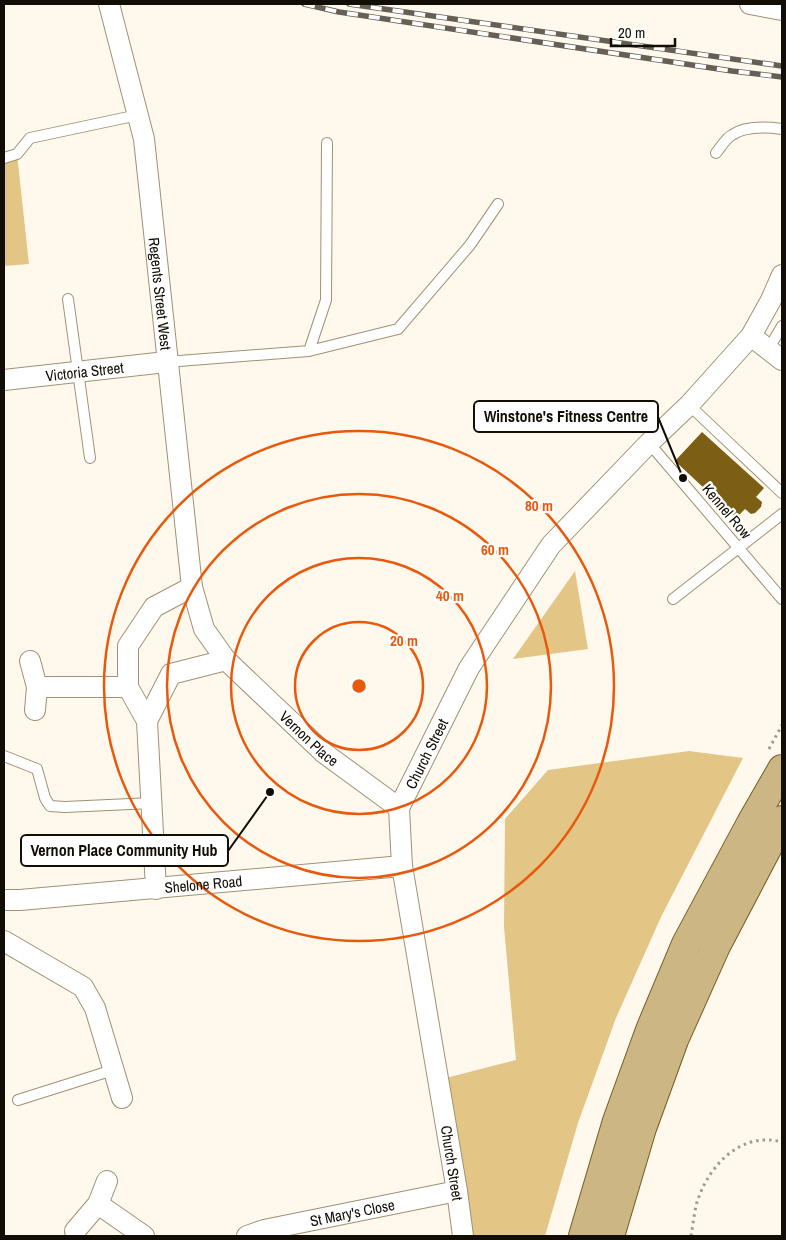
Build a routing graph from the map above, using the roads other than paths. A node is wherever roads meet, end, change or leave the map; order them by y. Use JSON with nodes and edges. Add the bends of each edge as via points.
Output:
{"nodes":[{"id":1,"x":109,"y":4,"type":"edge"},
{"id":2,"x":750,"y":4,"type":"edge"},
{"id":3,"x":782,"y":10,"type":"edge"},
{"id":4,"x":138,"y":114,"type":"junction"},
{"id":5,"x":782,"y":128,"type":"edge"},
{"id":6,"x":327,"y":143,"type":"dead end"},
{"id":7,"x":716,"y":153,"type":"dead end"},
{"id":8,"x":4,"y":158,"type":"edge"},
{"id":9,"x":498,"y":204,"type":"dead end"},
{"id":10,"x":782,"y":275,"type":"edge"},
{"id":11,"x":68,"y":299,"type":"dead end"},
{"id":12,"x":782,"y":326,"type":"edge"},
{"id":13,"x":751,"y":336,"type":"junction"},
{"id":14,"x":309,"y":351,"type":"junction"},
{"id":15,"x":775,"y":355,"type":"edge"},
{"id":16,"x":166,"y":362,"type":"junction"},
{"id":17,"x":79,"y":371,"type":"junction"},
{"id":18,"x":4,"y":380,"type":"edge"},
{"id":19,"x":689,"y":405,"type":"junction"},
{"id":20,"x":649,"y":443,"type":"junction"},
{"id":21,"x":90,"y":458,"type":"dead end"},
{"id":22,"x":782,"y":493,"type":"edge"},
{"id":23,"x":782,"y":514,"type":"edge"},
{"id":24,"x":738,"y":547,"type":"junction"},
{"id":25,"x":192,"y":586,"type":"junction"},
{"id":26,"x":673,"y":599,"type":"dead end"},
{"id":27,"x":782,"y":599,"type":"edge"},
{"id":28,"x":204,"y":629,"type":"joint"},
{"id":29,"x":226,"y":660,"type":"junction"},
{"id":30,"x":30,"y":661,"type":"dead end"},
{"id":31,"x":38,"y":686,"type":"junction"},
{"id":32,"x":128,"y":687,"type":"junction"},
{"id":33,"x":35,"y":710,"type":"dead end"},
{"id":34,"x":148,"y":721,"type":"junction"},
{"id":35,"x":4,"y":756,"type":"edge"},
{"id":36,"x":777,"y":778,"type":"edge"},
{"id":37,"x":152,"y":803,"type":"junction"},
{"id":38,"x":400,"y":808,"type":"junction"},
{"id":39,"x":782,"y":820,"type":"edge"},
{"id":40,"x":402,"y":866,"type":"junction"},
{"id":41,"x":156,"y":889,"type":"junction"},
{"id":42,"x":4,"y":900,"type":"edge"},
{"id":43,"x":4,"y":941,"type":"edge"},
{"id":44,"x":113,"y":1070,"type":"junction"},
{"id":45,"x":122,"y":1098,"type":"dead end"},
{"id":46,"x":18,"y":1100,"type":"dead end"},
{"id":47,"x":107,"y":1181,"type":"dead end"},
{"id":48,"x":457,"y":1191,"type":"junction"},
{"id":49,"x":98,"y":1204,"type":"junction"},
{"id":50,"x":75,"y":1231,"type":"dead end"},
{"id":51,"x":144,"y":1236,"type":"edge"},
{"id":52,"x":246,"y":1236,"type":"edge"},
{"id":53,"x":463,"y":1236,"type":"edge"},
{"id":54,"x":583,"y":1236,"type":"edge"},
{"id":55,"x":610,"y":1236,"type":"edge"}],
"edges":[{"from":1,"to":4,"type":"street","name":"Regents Street West"},
{"from":2,"to":3,"type":"street"},
{"from":4,"to":8,"type":"lane","via":[[30,138],[17,154]]},
{"from":4,"to":16,"type":"street","name":"Regents Street West","via":[[144,139]]},
{"from":5,"to":7,"type":"lane","via":[[743,130],[730,135]]},
{"from":6,"to":14,"type":"lane","via":[[326,300]]},
{"from":9,"to":14,"type":"lane","via":[[470,245],[398,329]]},
{"from":10,"to":13,"type":"street","name":"Church Street"},
{"from":11,"to":17,"type":"lane"},
{"from":12,"to":15,"type":"lane"},
{"from":13,"to":15,"type":"street"},
{"from":13,"to":19,"type":"street","name":"Church Street"},
{"from":14,"to":16,"type":"lane"},
{"from":16,"to":17,"type":"street","name":"Victoria Street"},
{"from":16,"to":25,"type":"street","name":"Regents Street West"},
{"from":17,"to":18,"type":"street","name":"Victoria Street"},
{"from":17,"to":21,"type":"lane"},
{"from":19,"to":20,"type":"street","name":"Church Street"},
{"from":19,"to":22,"type":"lane"},
{"from":20,"to":24,"type":"lane","name":"Kennel Row"},
{"from":20,"to":38,"type":"street","name":"Church Street","via":[[551,545],[469,668]]},
{"from":23,"to":24,"type":"lane"},
{"from":24,"to":26,"type":"lane"},
{"from":24,"to":27,"type":"lane","name":"Kennel Row"},
{"from":25,"to":28,"type":"street","name":"Regents Street West"},
{"from":25,"to":32,"type":"street","via":[[154,607],[128,646]]},
{"from":28,"to":29,"type":"street","name":"Vernon Place"},
{"from":29,"to":34,"type":"street","via":[[171,674]]},
{"from":29,"to":38,"type":"street","name":"Vernon Place","via":[[324,753]]},
{"from":30,"to":31,"type":"street"},
{"from":31,"to":32,"type":"street"},
{"from":31,"to":33,"type":"street"},
{"from":32,"to":34,"type":"street"},
{"from":34,"to":37,"type":"street"},
{"from":35,"to":37,"type":"lane","via":[[37,770],[50,806]]},
{"from":36,"to":54,"type":"main road","via":[[682,953],[617,1121]]},
{"from":37,"to":41,"type":"street"},
{"from":38,"to":40,"type":"street","name":"Church Street"},
{"from":39,"to":55,"type":"main road","via":[[716,946],[674,1040],[642,1128]]},
{"from":40,"to":41,"type":"street","name":"Shelone Road"},
{"from":40,"to":48,"type":"street","name":"Church Street"},
{"from":41,"to":42,"type":"street","name":"Shelone Road"},
{"from":43,"to":44,"type":"street","via":[[83,987],[95,1008]]},
{"from":44,"to":45,"type":"street"},
{"from":44,"to":46,"type":"lane"},
{"from":47,"to":49,"type":"street"},
{"from":48,"to":52,"type":"street","name":"St Mary's Close"},
{"from":48,"to":53,"type":"street","name":"Church Street"},
{"from":49,"to":50,"type":"street"},
{"from":49,"to":51,"type":"street"}]}
